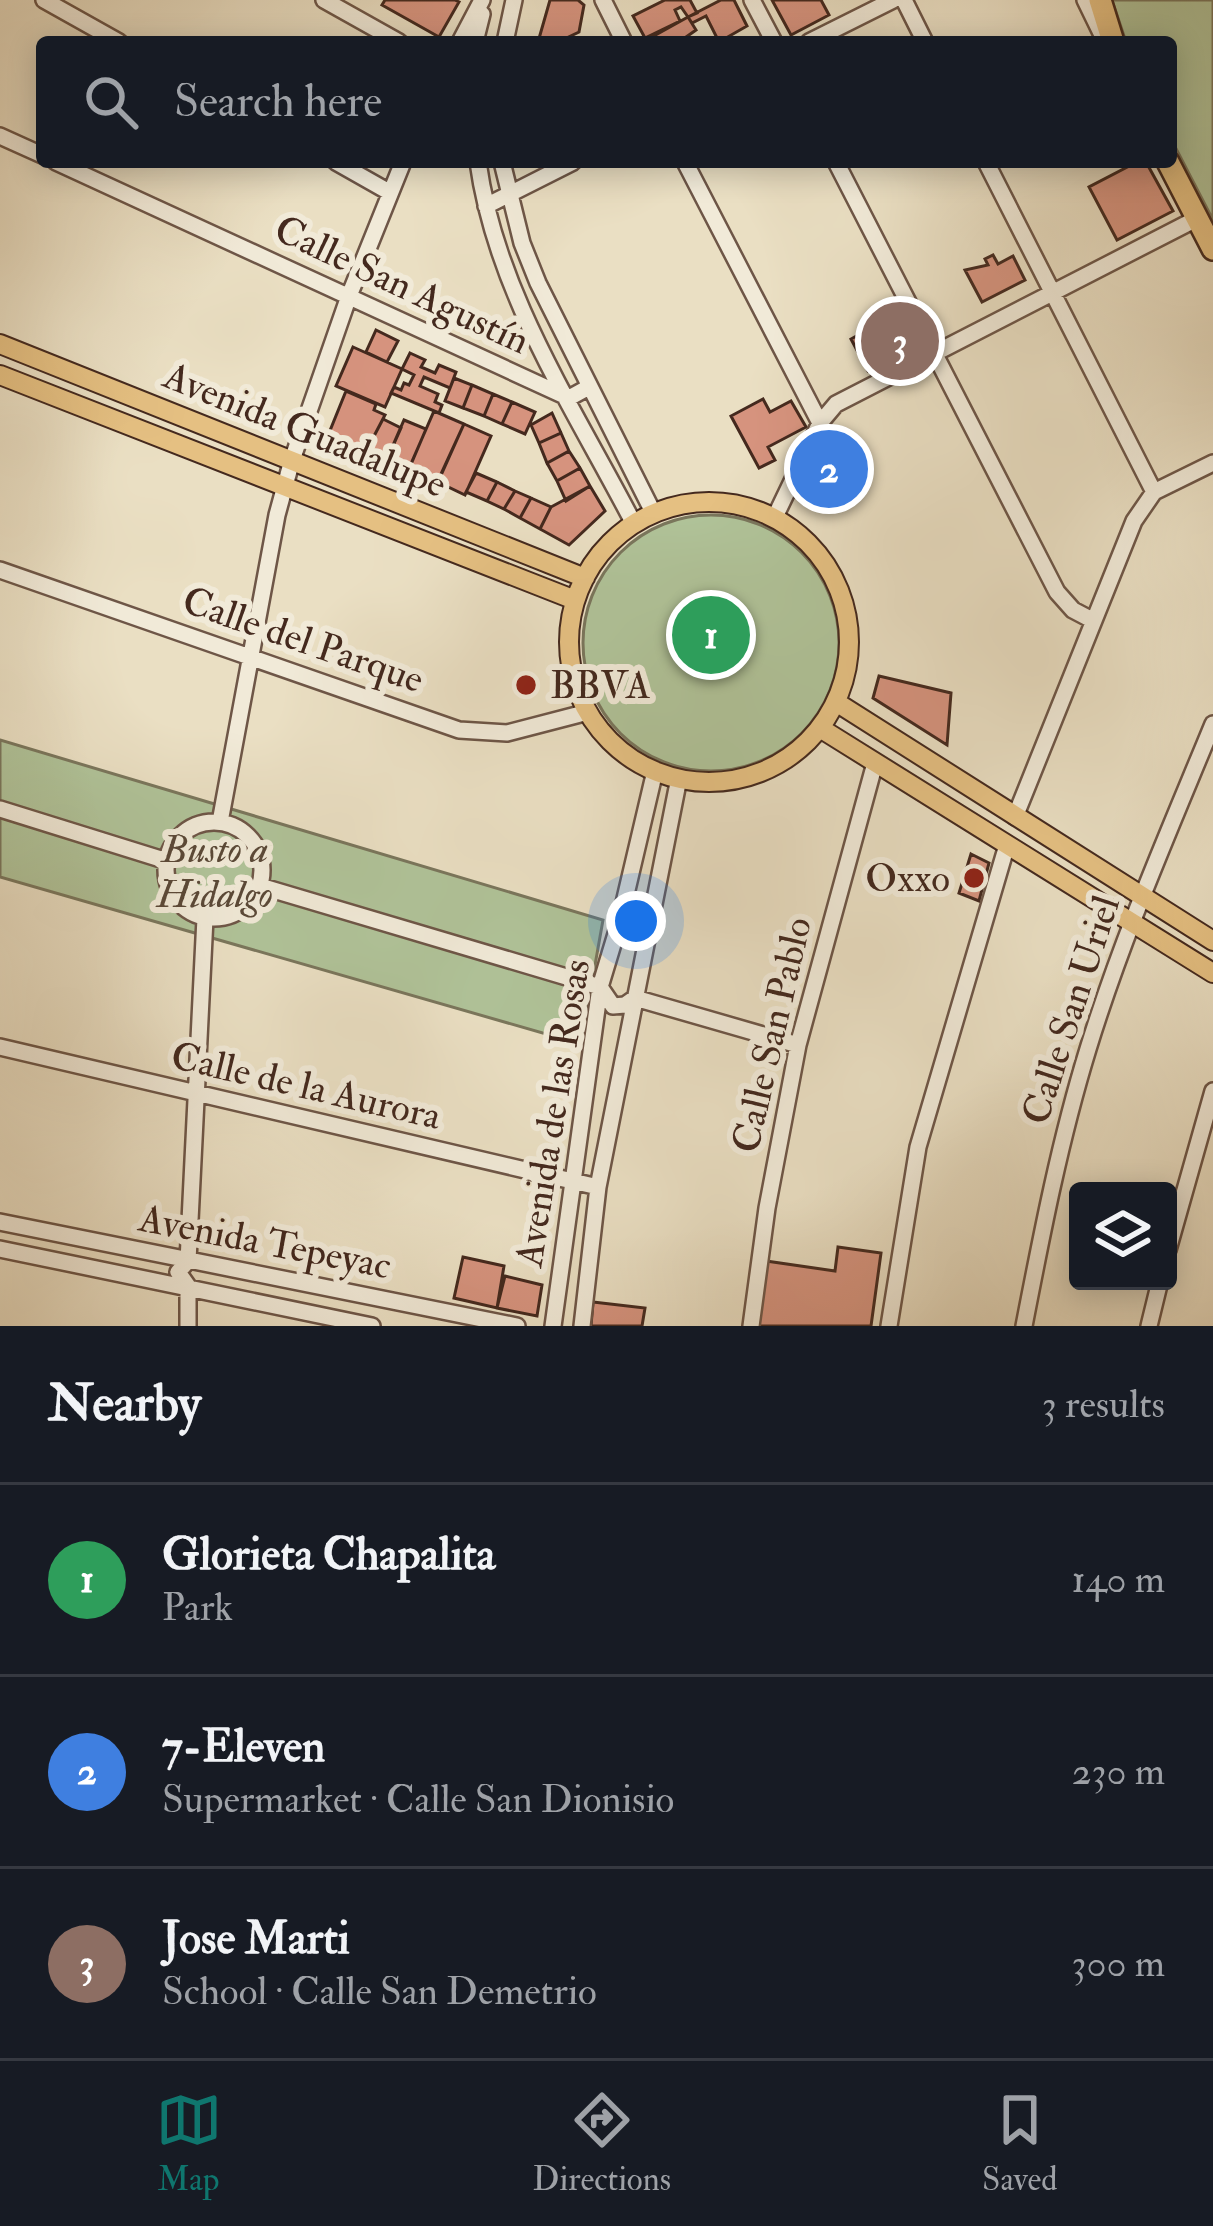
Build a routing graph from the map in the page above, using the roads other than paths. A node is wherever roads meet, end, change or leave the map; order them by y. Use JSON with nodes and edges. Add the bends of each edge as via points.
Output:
{"nodes":[{"id":1,"x":44,"y":0,"type":"edge"},
{"id":2,"x":324,"y":0,"type":"edge"},
{"id":3,"x":484,"y":0,"type":"edge"},
{"id":4,"x":514,"y":0,"type":"edge"},
{"id":5,"x":603,"y":0,"type":"edge"},
{"id":6,"x":752,"y":0,"type":"edge"},
{"id":7,"x":892,"y":0,"type":"edge"},
{"id":8,"x":904,"y":0,"type":"edge"},
{"id":9,"x":1085,"y":0,"type":"edge"},
{"id":10,"x":1100,"y":0,"type":"edge"},
{"id":11,"x":108,"y":36,"type":"edge"},
{"id":12,"x":389,"y":36,"type":"edge"},
{"id":13,"x":463,"y":36,"type":"edge"},
{"id":14,"x":476,"y":36,"type":"edge"},
{"id":15,"x":506,"y":36,"type":"edge"},
{"id":16,"x":621,"y":36,"type":"edge"},
{"id":17,"x":771,"y":36,"type":"edge"},
{"id":18,"x":821,"y":36,"type":"edge"},
{"id":19,"x":922,"y":36,"type":"edge"},
{"id":20,"x":1106,"y":36,"type":"edge"},
{"id":21,"x":1108,"y":36,"type":"edge"},
{"id":22,"x":0,"y":136,"type":"edge"},
{"id":23,"x":36,"y":152,"type":"edge"},
{"id":24,"x":69,"y":168,"type":"edge"},
{"id":25,"x":347,"y":168,"type":"edge"},
{"id":26,"x":400,"y":168,"type":"edge"},
{"id":27,"x":479,"y":168,"type":"edge"},
{"id":28,"x":503,"y":168,"type":"edge"},
{"id":29,"x":561,"y":168,"type":"edge"},
{"id":30,"x":689,"y":168,"type":"edge"},
{"id":31,"x":839,"y":168,"type":"edge"},
{"id":32,"x":989,"y":168,"type":"edge"},
{"id":33,"x":1171,"y":168,"type":"edge"},
{"id":34,"x":389,"y":192,"type":"junction"},
{"id":35,"x":508,"y":195,"type":"junction"},
{"id":36,"x":486,"y":206,"type":"junction"},
{"id":37,"x":1198,"y":218,"type":"junction"},
{"id":38,"x":1213,"y":248,"type":"edge"},
{"id":39,"x":1052,"y":292,"type":"junction"},
{"id":40,"x":349,"y":296,"type":"junction"},
{"id":41,"x":0,"y":344,"type":"edge"},
{"id":42,"x":934,"y":352,"type":"junction"},
{"id":43,"x":0,"y":375,"type":"edge"},
{"id":44,"x":589,"y":388,"type":"junction"},
{"id":45,"x":569,"y":398,"type":"junction"},
{"id":46,"x":820,"y":423,"type":"junction"},
{"id":47,"x":292,"y":460,"type":"junction"},
{"id":48,"x":1213,"y":463,"type":"edge"},
{"id":49,"x":284,"y":488,"type":"junction"},
{"id":50,"x":1154,"y":492,"type":"junction"},
{"id":51,"x":654,"y":514,"type":"junction"},
{"id":52,"x":775,"y":519,"type":"junction"},
{"id":53,"x":634,"y":524,"type":"junction"},
{"id":54,"x":0,"y":570,"type":"edge"},
{"id":55,"x":584,"y":578,"type":"junction"},
{"id":56,"x":575,"y":600,"type":"junction"},
{"id":57,"x":1092,"y":620,"type":"junction"},
{"id":58,"x":250,"y":657,"type":"junction"},
{"id":59,"x":836,"y":702,"type":"junction"},
{"id":60,"x":588,"y":712,"type":"junction"},
{"id":61,"x":1213,"y":724,"type":"edge"},
{"id":62,"x":820,"y":728,"type":"junction"},
{"id":63,"x":875,"y":763,"type":"junction"},
{"id":64,"x":655,"y":771,"type":"junction"},
{"id":65,"x":679,"y":778,"type":"junction"},
{"id":66,"x":0,"y":809,"type":"edge"},
{"id":67,"x":1015,"y":817,"type":"junction"},
{"id":68,"x":220,"y":822,"type":"junction"},
{"id":69,"x":1007,"y":845,"type":"junction"},
{"id":70,"x":167,"y":860,"type":"junction"},
{"id":71,"x":260,"y":886,"type":"junction"},
{"id":72,"x":1142,"y":897,"type":"junction"},
{"id":73,"x":205,"y":918,"type":"junction"},
{"id":74,"x":1133,"y":924,"type":"junction"},
{"id":75,"x":1213,"y":941,"type":"edge"},
{"id":76,"x":1213,"y":973,"type":"edge"},
{"id":77,"x":600,"y":987,"type":"junction"},
{"id":78,"x":635,"y":998,"type":"junction"},
{"id":79,"x":798,"y":1045,"type":"junction"},
{"id":80,"x":0,"y":1047,"type":"edge"},
{"id":81,"x":1213,"y":1091,"type":"edge"},
{"id":82,"x":195,"y":1095,"type":"junction"},
{"id":83,"x":572,"y":1181,"type":"junction"},
{"id":84,"x":598,"y":1186,"type":"junction"},
{"id":85,"x":1177,"y":1218,"type":"edge"},
{"id":86,"x":0,"y":1222,"type":"edge"},
{"id":87,"x":0,"y":1249,"type":"edge"},
{"id":88,"x":188,"y":1261,"type":"junction"},
{"id":89,"x":188,"y":1286,"type":"junction"},
{"id":90,"x":340,"y":1290,"type":"junction"},
{"id":91,"x":1158,"y":1290,"type":"edge"},
{"id":92,"x":341,"y":1323,"type":"edge"},
{"id":93,"x":188,"y":1326,"type":"edge"},
{"id":94,"x":373,"y":1326,"type":"edge"},
{"id":95,"x":518,"y":1326,"type":"edge"},
{"id":96,"x":553,"y":1326,"type":"edge"},
{"id":97,"x":582,"y":1326,"type":"edge"},
{"id":98,"x":751,"y":1326,"type":"edge"},
{"id":99,"x":890,"y":1326,"type":"edge"},
{"id":100,"x":1024,"y":1326,"type":"edge"},
{"id":101,"x":1149,"y":1326,"type":"edge"}],
"edges":[{"from":1,"to":11,"type":"street"},
{"from":2,"to":12,"type":"street"},
{"from":3,"to":13,"type":"street"},
{"from":3,"to":14,"type":"street"},
{"from":4,"to":15,"type":"street"},
{"from":5,"to":16,"type":"street"},
{"from":6,"to":17,"type":"street"},
{"from":7,"to":18,"type":"street"},
{"from":8,"to":19,"type":"street"},
{"from":9,"to":20,"type":"street"},
{"from":10,"to":21,"type":"highway"},
{"from":22,"to":23,"type":"street"},
{"from":24,"to":40,"type":"street","name":"Calle San Agustín"},
{"from":25,"to":34,"type":"street"},
{"from":26,"to":34,"type":"street"},
{"from":27,"to":36,"type":"street"},
{"from":28,"to":35,"type":"street"},
{"from":29,"to":35,"type":"street"},
{"from":30,"to":46,"type":"street"},
{"from":31,"to":42,"type":"street"},
{"from":32,"to":39,"type":"street"},
{"from":33,"to":37,"type":"highway"},
{"from":34,"to":40,"type":"street"},
{"from":35,"to":36,"type":"street"},
{"from":35,"to":44,"type":"street","via":[[538,283]]},
{"from":36,"to":45,"type":"street","via":[[514,296]]},
{"from":37,"to":38,"type":"highway"},
{"from":37,"to":39,"type":"street"},
{"from":39,"to":42,"type":"street"},
{"from":39,"to":50,"type":"street"},
{"from":40,"to":45,"type":"street","name":"Calle San Agustín"},
{"from":40,"to":47,"type":"street"},
{"from":41,"to":47,"type":"main road","name":"Avenida Guadalupe"},
{"from":42,"to":46,"type":"street","via":[[846,397]]},
{"from":42,"to":57,"type":"street","via":[[1057,592]]},
{"from":43,"to":49,"type":"main road","name":"Avenida Guadalupe"},
{"from":44,"to":45,"type":"street"},
{"from":44,"to":51,"type":"street"},
{"from":45,"to":53,"type":"street"},
{"from":46,"to":52,"type":"street"},
{"from":47,"to":49,"type":"street"},
{"from":47,"to":55,"type":"main road","name":"Avenida Guadalupe"},
{"from":48,"to":50,"type":"street"},
{"from":49,"to":56,"type":"main road","name":"Avenida Guadalupe"},
{"from":49,"to":58,"type":"street"},
{"from":50,"to":57,"type":"street"},
{"from":51,"to":52,"type":"main road","via":[[715,503]]},
{"from":51,"to":53,"type":"main road"},
{"from":52,"to":59,"type":"main road","via":[[819,556],[838,590],[849,636]]},
{"from":53,"to":55,"type":"main road"},
{"from":54,"to":58,"type":"street","name":"Calle del Parque"},
{"from":55,"to":56,"type":"main road"},
{"from":56,"to":60,"type":"main road","via":[[570,658]]},
{"from":57,"to":67,"type":"street"},
{"from":58,"to":60,"type":"street","name":"Calle del Parque","via":[[459,730],[507,733]]},
{"from":58,"to":68,"type":"street"},
{"from":59,"to":62,"type":"main road"},
{"from":59,"to":67,"type":"main road"},
{"from":60,"to":64,"type":"main road","via":[[617,747]]},
{"from":61,"to":72,"type":"street","name":"Calle San Uriel"},
{"from":62,"to":63,"type":"main road"},
{"from":62,"to":65,"type":"main road","via":[[757,774]]},
{"from":63,"to":69,"type":"main road"},
{"from":63,"to":79,"type":"street","name":"Calle San Pablo"},
{"from":64,"to":65,"type":"main road"},
{"from":64,"to":77,"type":"street","name":"Avenida de las Rosas"},
{"from":65,"to":78,"type":"street","name":"Avenida de las Rosas"},
{"from":66,"to":70,"type":"street"},
{"from":67,"to":72,"type":"main road"},
{"from":68,"to":70,"type":"street","via":[[190,828]]},
{"from":68,"to":71,"type":"street","via":[[255,844]]},
{"from":69,"to":74,"type":"main road"},
{"from":69,"to":99,"type":"street","via":[[918,1147]]},
{"from":70,"to":73,"type":"street","via":[[171,892]]},
{"from":71,"to":73,"type":"street","via":[[234,915]]},
{"from":71,"to":77,"type":"street"},
{"from":72,"to":74,"type":"street","name":"Calle San Uriel"},
{"from":72,"to":75,"type":"main road"},
{"from":73,"to":82,"type":"street"},
{"from":74,"to":76,"type":"main road"},
{"from":74,"to":100,"type":"street","name":"Calle San Uriel","via":[[1088,1047]]},
{"from":77,"to":78,"type":"street","via":[[613,1006]]},
{"from":77,"to":83,"type":"street","name":"Avenida de las Rosas"},
{"from":78,"to":79,"type":"street"},
{"from":78,"to":84,"type":"street","name":"Avenida de las Rosas"},
{"from":79,"to":98,"type":"street","name":"Calle San Pablo"},
{"from":80,"to":82,"type":"street","name":"Calle de la Aurora"},
{"from":81,"to":85,"type":"street"},
{"from":82,"to":83,"type":"street","name":"Calle de la Aurora"},
{"from":82,"to":88,"type":"street"},
{"from":83,"to":84,"type":"street","name":"Calle de la Aurora"},
{"from":83,"to":96,"type":"street","name":"Avenida de las Rosas"},
{"from":84,"to":97,"type":"street","name":"Avenida de las Rosas"},
{"from":86,"to":88,"type":"street","name":"Avenida Tepeyac"},
{"from":87,"to":89,"type":"street","name":"Avenida Tepeyac"},
{"from":88,"to":89,"type":"street","via":[[197,1274]]},
{"from":88,"to":90,"type":"street","name":"Avenida Tepeyac"},
{"from":89,"to":92,"type":"street","name":"Avenida Tepeyac"},
{"from":89,"to":93,"type":"street"},
{"from":90,"to":92,"type":"street"},
{"from":90,"to":95,"type":"street","name":"Avenida Tepeyac"},
{"from":91,"to":101,"type":"street"},
{"from":92,"to":94,"type":"street","name":"Avenida Tepeyac"}]}
